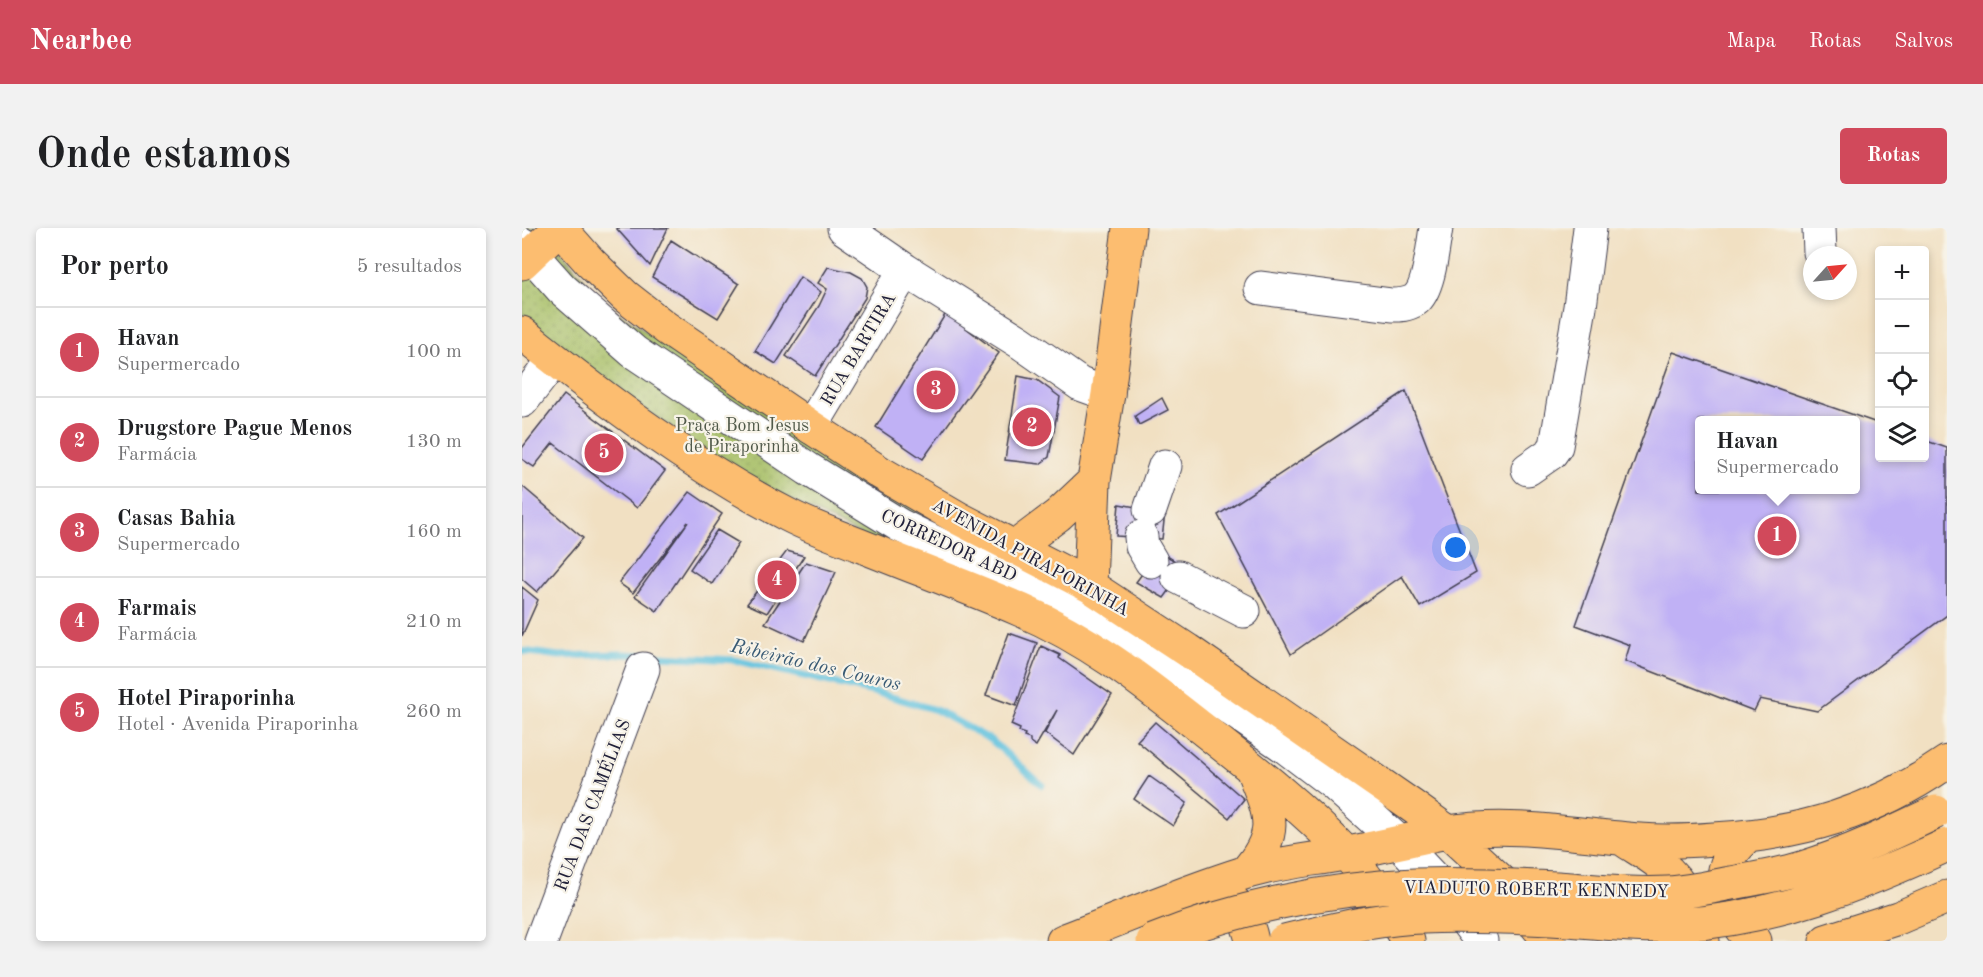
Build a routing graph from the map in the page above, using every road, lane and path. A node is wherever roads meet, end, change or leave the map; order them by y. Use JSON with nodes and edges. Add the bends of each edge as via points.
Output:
{"nodes":[{"id":1,"x":560,"y":228,"type":"edge"},
{"id":2,"x":844,"y":228,"type":"edge"},
{"id":3,"x":1129,"y":228,"type":"edge"},
{"id":4,"x":1436,"y":228,"type":"edge"},
{"id":5,"x":1590,"y":228,"type":"edge"},
{"id":6,"x":525,"y":254,"type":"edge"},
{"id":7,"x":905,"y":270,"type":"junction"},
{"id":8,"x":1261,"y":288,"type":"dead end"},
{"id":9,"x":522,"y":333,"type":"edge"},
{"id":10,"x":554,"y":360,"type":"junction"},
{"id":11,"x":1108,"y":394,"type":"junction"},
{"id":12,"x":522,"y":401,"type":"edge"},
{"id":13,"x":811,"y":428,"type":"junction"},
{"id":14,"x":1165,"y":466,"type":"dead end"},
{"id":15,"x":1528,"y":469,"type":"dead end"},
{"id":16,"x":1094,"y":481,"type":"junction"},
{"id":17,"x":1014,"y":548,"type":"junction"},
{"id":18,"x":1090,"y":586,"type":"junction"},
{"id":19,"x":1244,"y":611,"type":"dead end"},
{"id":20,"x":643,"y":669,"type":"dead end"},
{"id":21,"x":1947,"y":762,"type":"edge"},
{"id":22,"x":1252,"y":767,"type":"junction"},
{"id":23,"x":1947,"y":806,"type":"edge"},
{"id":24,"x":1448,"y":832,"type":"junction"},
{"id":25,"x":1747,"y":837,"type":"junction"},
{"id":26,"x":1620,"y":838,"type":"junction"},
{"id":27,"x":1400,"y":843,"type":"junction"},
{"id":28,"x":1947,"y":845,"type":"edge"},
{"id":29,"x":1346,"y":854,"type":"junction"},
{"id":30,"x":1246,"y":872,"type":"junction"},
{"id":31,"x":1212,"y":884,"type":"junction"},
{"id":32,"x":1947,"y":897,"type":"edge"},
{"id":33,"x":522,"y":933,"type":"edge"},
{"id":34,"x":528,"y":941,"type":"edge"},
{"id":35,"x":541,"y":941,"type":"edge"},
{"id":36,"x":1063,"y":941,"type":"edge"},
{"id":37,"x":1153,"y":941,"type":"edge"},
{"id":38,"x":1252,"y":941,"type":"edge"},
{"id":39,"x":1284,"y":941,"type":"edge"},
{"id":40,"x":1408,"y":941,"type":"edge"},
{"id":41,"x":1481,"y":941,"type":"edge"},
{"id":42,"x":1549,"y":941,"type":"edge"},
{"id":43,"x":1703,"y":941,"type":"edge"},
{"id":44,"x":1755,"y":941,"type":"edge"},
{"id":45,"x":1826,"y":941,"type":"edge"}],
"edges":[{"from":1,"to":6,"type":"main road"},
{"from":1,"to":13,"type":"main road","name":"AVENIDA PIRAPORINHA","via":[[633,302]]},
{"from":2,"to":7,"type":"street"},
{"from":3,"to":11,"type":"main road"},
{"from":4,"to":8,"type":"street","via":[[1424,289],[1405,304]]},
{"from":5,"to":15,"type":"street","via":[[1556,446]]},
{"from":6,"to":27,"type":"street","name":"CORREDOR ABD","via":[[593,319],[680,384],[899,525],[1035,584],[1096,616],[1287,748]]},
{"from":7,"to":11,"type":"street","via":[[1080,384]]},
{"from":7,"to":13,"type":"street","name":"RUA BARTIRA"},
{"from":9,"to":10,"type":"main road"},
{"from":10,"to":12,"type":"street"},
{"from":10,"to":22,"type":"main road","via":[[702,465],[790,516],[1023,611],[1089,644]]},
{"from":11,"to":16,"type":"main road"},
{"from":13,"to":17,"type":"main road","name":"AVENIDA PIRAPORINHA","via":[[881,473]]},
{"from":14,"to":19,"type":"street","via":[[1155,546]]},
{"from":16,"to":17,"type":"main road"},
{"from":16,"to":18,"type":"main road"},
{"from":17,"to":18,"type":"main road","name":"AVENIDA PIRAPORINHA"},
{"from":18,"to":24,"type":"main road","name":"AVENIDA PIRAPORINHA"},
{"from":20,"to":35,"type":"street","name":"RUA DAS CAMÉLIAS"},
{"from":21,"to":25,"type":"main road","via":[[1871,805],[1808,827]]},
{"from":22,"to":29,"type":"main road"},
{"from":22,"to":30,"type":"main road","via":[[1266,804],[1269,832],[1264,849]]},
{"from":23,"to":37,"type":"main road","name":"VIADUTO ROBERT KENNEDY","bridge":true,"via":[[1829,860],[1699,889],[1628,893],[1478,885],[1378,887],[1268,905],[1210,920]]},
{"from":24,"to":26,"type":"main road","via":[[1504,828]]},
{"from":24,"to":27,"type":"main road"},
{"from":24,"to":42,"type":"main road","name":"AVENIDA PIRAPORINHA","via":[[1502,882]]},
{"from":25,"to":26,"type":"main road","via":[[1677,842]]},
{"from":25,"to":44,"type":"main road","via":[[1729,858],[1724,875],[1727,899],[1739,927]]},
{"from":26,"to":43,"type":"main road","via":[[1659,863],[1675,879],[1692,907]]},
{"from":27,"to":29,"type":"main road"},
{"from":27,"to":41,"type":"street","name":"CORREDOR ABD","via":[[1436,881]]},
{"from":28,"to":39,"type":"main road","name":"VIADUTO ROBERT KENNEDY","bridge":true,"via":[[1810,901],[1709,921],[1637,925],[1421,917],[1353,925]]},
{"from":29,"to":30,"type":"main road"},
{"from":29,"to":40,"type":"main road"},
{"from":30,"to":31,"type":"main road"},
{"from":31,"to":36,"type":"main road"},
{"from":31,"to":38,"type":"main road","via":[[1238,907]]},
{"from":32,"to":45,"type":"main road"},
{"from":33,"to":34,"type":"street"}]}
